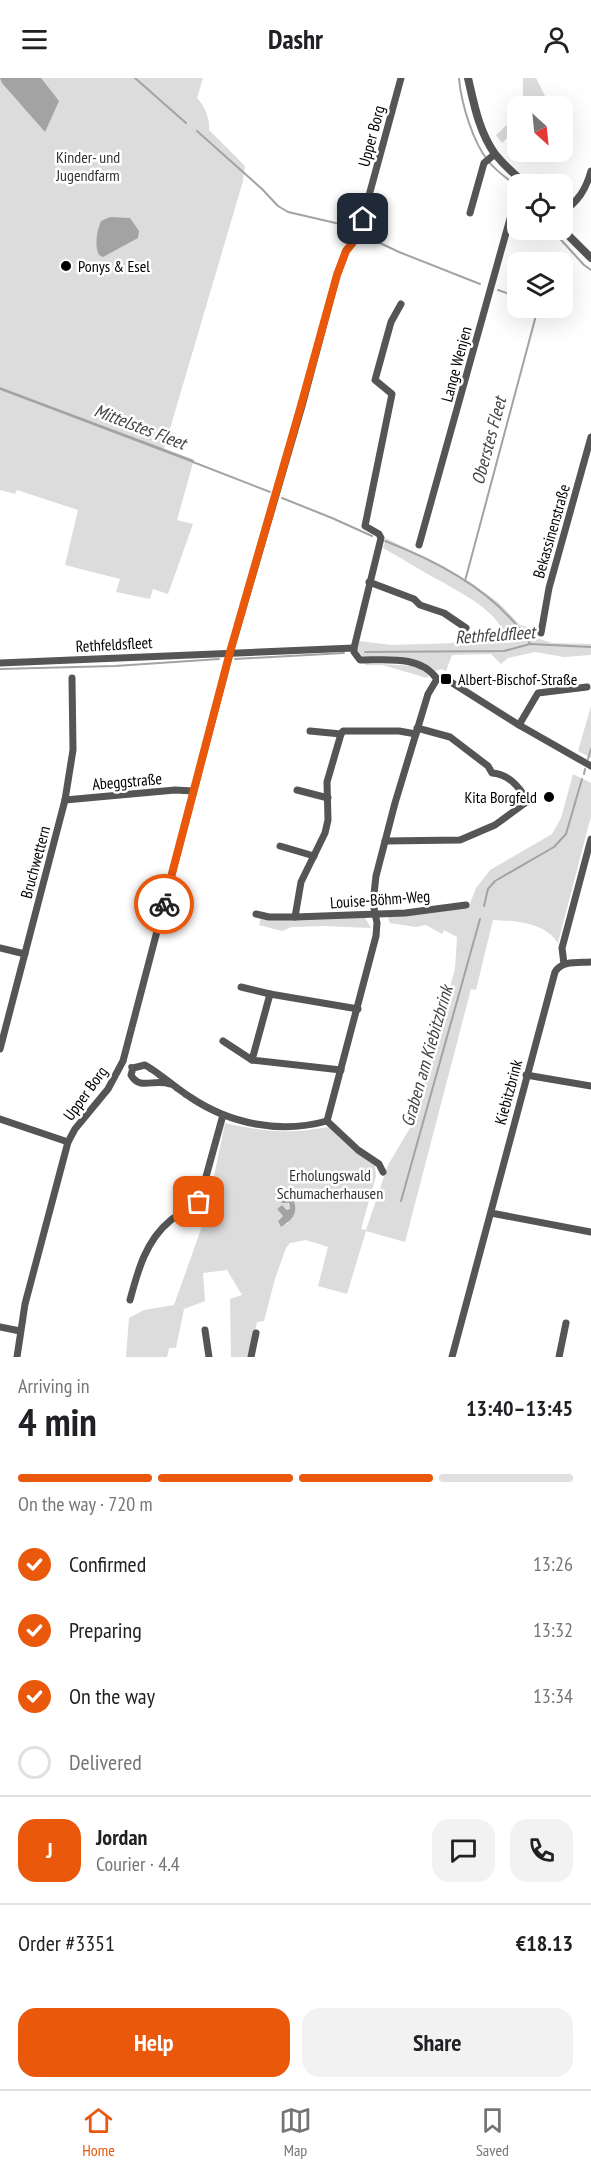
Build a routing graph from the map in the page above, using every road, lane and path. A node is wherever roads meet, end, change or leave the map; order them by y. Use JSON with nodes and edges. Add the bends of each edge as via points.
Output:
{"nodes":[{"id":1,"x":401,"y":78,"type":"edge"},
{"id":2,"x":468,"y":78,"type":"edge"},
{"id":3,"x":490,"y":158,"type":"junction"},
{"id":4,"x":591,"y":171,"type":"edge"},
{"id":5,"x":510,"y":174,"type":"edge"},
{"id":6,"x":573,"y":205,"type":"edge"},
{"id":7,"x":470,"y":213,"type":"dead end"},
{"id":8,"x":507,"y":226,"type":"edge"},
{"id":9,"x":573,"y":240,"type":"edge"},
{"id":10,"x":591,"y":258,"type":"edge"},
{"id":11,"x":401,"y":304,"type":"dead end"},
{"id":12,"x":591,"y":437,"type":"edge"},
{"id":13,"x":419,"y":545,"type":"dead end"},
{"id":14,"x":369,"y":582,"type":"junction"},
{"id":15,"x":466,"y":627,"type":"dead end"},
{"id":16,"x":541,"y":633,"type":"dead end"},
{"id":17,"x":354,"y":648,"type":"junction"},
{"id":18,"x":230,"y":652,"type":"junction"},
{"id":19,"x":0,"y":663,"type":"edge"},
{"id":20,"x":72,"y":678,"type":"dead end"},
{"id":21,"x":435,"y":681,"type":"junction"},
{"id":22,"x":587,"y":687,"type":"dead end"},
{"id":23,"x":519,"y":725,"type":"junction"},
{"id":24,"x":310,"y":731,"type":"dead end"},
{"id":25,"x":416,"y":731,"type":"junction"},
{"id":26,"x":341,"y":734,"type":"junction"},
{"id":27,"x":591,"y":766,"type":"edge"},
{"id":28,"x":193,"y":790,"type":"junction"},
{"id":29,"x":297,"y":790,"type":"dead end"},
{"id":30,"x":328,"y":798,"type":"junction"},
{"id":31,"x":65,"y":800,"type":"junction"},
{"id":32,"x":591,"y":839,"type":"edge"},
{"id":33,"x":385,"y":841,"type":"junction"},
{"id":34,"x":280,"y":846,"type":"dead end"},
{"id":35,"x":314,"y":856,"type":"junction"},
{"id":36,"x":466,"y":905,"type":"dead end"},
{"id":37,"x":256,"y":914,"type":"dead end"},
{"id":38,"x":375,"y":914,"type":"junction"},
{"id":39,"x":295,"y":917,"type":"junction"},
{"id":40,"x":0,"y":948,"type":"edge"},
{"id":41,"x":25,"y":954,"type":"junction"},
{"id":42,"x":591,"y":962,"type":"edge"},
{"id":43,"x":564,"y":964,"type":"junction"},
{"id":44,"x":241,"y":987,"type":"dead end"},
{"id":45,"x":270,"y":994,"type":"junction"},
{"id":46,"x":358,"y":1009,"type":"junction"},
{"id":47,"x":223,"y":1041,"type":"dead end"},
{"id":48,"x":0,"y":1048,"type":"edge"},
{"id":49,"x":252,"y":1060,"type":"junction"},
{"id":50,"x":123,"y":1062,"type":"junction"},
{"id":51,"x":133,"y":1068,"type":"junction"},
{"id":52,"x":341,"y":1070,"type":"junction"},
{"id":53,"x":526,"y":1074,"type":"junction"},
{"id":54,"x":170,"y":1084,"type":"junction"},
{"id":55,"x":591,"y":1086,"type":"edge"},
{"id":56,"x":223,"y":1115,"type":"junction"},
{"id":57,"x":0,"y":1119,"type":"edge"},
{"id":58,"x":327,"y":1121,"type":"junction"},
{"id":59,"x":68,"y":1142,"type":"junction"},
{"id":60,"x":383,"y":1172,"type":"dead end"},
{"id":61,"x":491,"y":1213,"type":"junction"},
{"id":62,"x":591,"y":1232,"type":"edge"},
{"id":63,"x":130,"y":1300,"type":"dead end"},
{"id":64,"x":566,"y":1323,"type":"dead end"},
{"id":65,"x":0,"y":1327,"type":"edge"},
{"id":66,"x":205,"y":1330,"type":"dead end"},
{"id":67,"x":20,"y":1331,"type":"junction"},
{"id":68,"x":256,"y":1334,"type":"dead end"},
{"id":69,"x":17,"y":1357,"type":"edge"},
{"id":70,"x":209,"y":1357,"type":"edge"},
{"id":71,"x":251,"y":1357,"type":"edge"},
{"id":72,"x":452,"y":1357,"type":"edge"},
{"id":73,"x":559,"y":1357,"type":"edge"}],
"edges":[{"from":1,"to":18,"type":"street","name":"Upper Borg","via":[[358,236],[346,251],[337,275]]},
{"from":2,"to":3,"type":"street"},
{"from":3,"to":5,"type":"street"},
{"from":3,"to":7,"type":"street","via":[[482,166]]},
{"from":4,"to":6,"type":"street","via":[[586,189]]},
{"from":8,"to":13,"type":"street","name":"Lange Wenjen"},
{"from":9,"to":10,"type":"street"},
{"from":11,"to":14,"type":"street","via":[[391,322],[375,380],[392,394],[365,526],[381,538]]},
{"from":12,"to":16,"type":"street","name":"Bekassinenstraße","via":[[549,588]]},
{"from":14,"to":15,"type":"street","via":[[414,599]]},
{"from":14,"to":17,"type":"street"},
{"from":17,"to":18,"type":"street","name":"Rethfeldsfleet"},
{"from":17,"to":21,"type":"street","via":[[360,660],[423,664],[431,670]]},
{"from":18,"to":19,"type":"street","name":"Rethfeldsfleet"},
{"from":18,"to":28,"type":"street","name":"Upper Borg"},
{"from":20,"to":31,"type":"street","name":"Bruchwettern","via":[[73,750]]},
{"from":21,"to":23,"type":"street","via":[[446,679]]},
{"from":21,"to":25,"type":"street"},
{"from":22,"to":23,"type":"street","via":[[538,693]]},
{"from":23,"to":27,"type":"street"},
{"from":24,"to":26,"type":"street"},
{"from":25,"to":26,"type":"street"},
{"from":25,"to":33,"type":"street"},
{"from":25,"to":33,"type":"street","via":[[450,736],[492,773],[502,774],[514,783],[528,801],[495,825],[460,840]]},
{"from":26,"to":30,"type":"street","via":[[327,782]]},
{"from":28,"to":31,"type":"street","name":"Abeggstraße"},
{"from":28,"to":50,"type":"street","name":"Upper Borg"},
{"from":29,"to":30,"type":"street"},
{"from":30,"to":35,"type":"street","via":[[325,833]]},
{"from":31,"to":41,"type":"street","name":"Bruchwettern"},
{"from":32,"to":43,"type":"street","name":"Kiebitzbrink","via":[[562,948]]},
{"from":33,"to":38,"type":"street","via":[[374,892]]},
{"from":34,"to":35,"type":"street"},
{"from":35,"to":39,"type":"street","via":[[301,882]]},
{"from":36,"to":38,"type":"street","name":"Louise-Böhm-Weg"},
{"from":37,"to":39,"type":"street","name":"Louise-Böhm-Weg"},
{"from":38,"to":39,"type":"street","name":"Louise-Böhm-Weg"},
{"from":38,"to":46,"type":"street","via":[[376,936]]},
{"from":40,"to":41,"type":"street"},
{"from":41,"to":48,"type":"street","name":"Bruchwettern"},
{"from":42,"to":43,"type":"street"},
{"from":43,"to":53,"type":"street","name":"Kiebitzbrink","via":[[555,972]]},
{"from":44,"to":45,"type":"street"},
{"from":45,"to":46,"type":"street"},
{"from":45,"to":49,"type":"street"},
{"from":46,"to":52,"type":"street"},
{"from":47,"to":49,"type":"street"},
{"from":49,"to":52,"type":"street"},
{"from":50,"to":51,"type":"street"},
{"from":50,"to":59,"type":"street","name":"Upper Borg"},
{"from":51,"to":54,"type":"street","via":[[145,1065]]},
{"from":51,"to":54,"type":"street","via":[[131,1075],[138,1083]]},
{"from":52,"to":58,"type":"street"},
{"from":53,"to":55,"type":"street"},
{"from":53,"to":61,"type":"street","name":"Kiebitzbrink"},
{"from":54,"to":56,"type":"street"},
{"from":56,"to":58,"type":"street","via":[[266,1126]]},
{"from":56,"to":63,"type":"street","via":[[199,1202],[163,1227],[152,1241],[140,1264]]},
{"from":57,"to":59,"type":"street"},
{"from":58,"to":60,"type":"street","via":[[379,1164]]},
{"from":59,"to":67,"type":"street","name":"Upper Borg"},
{"from":61,"to":62,"type":"street"},
{"from":61,"to":72,"type":"street","name":"Kiebitzbrink"},
{"from":64,"to":73,"type":"street"},
{"from":65,"to":67,"type":"street"},
{"from":66,"to":70,"type":"street"},
{"from":67,"to":69,"type":"street","name":"Upper Borg"},
{"from":68,"to":71,"type":"street"}]}
